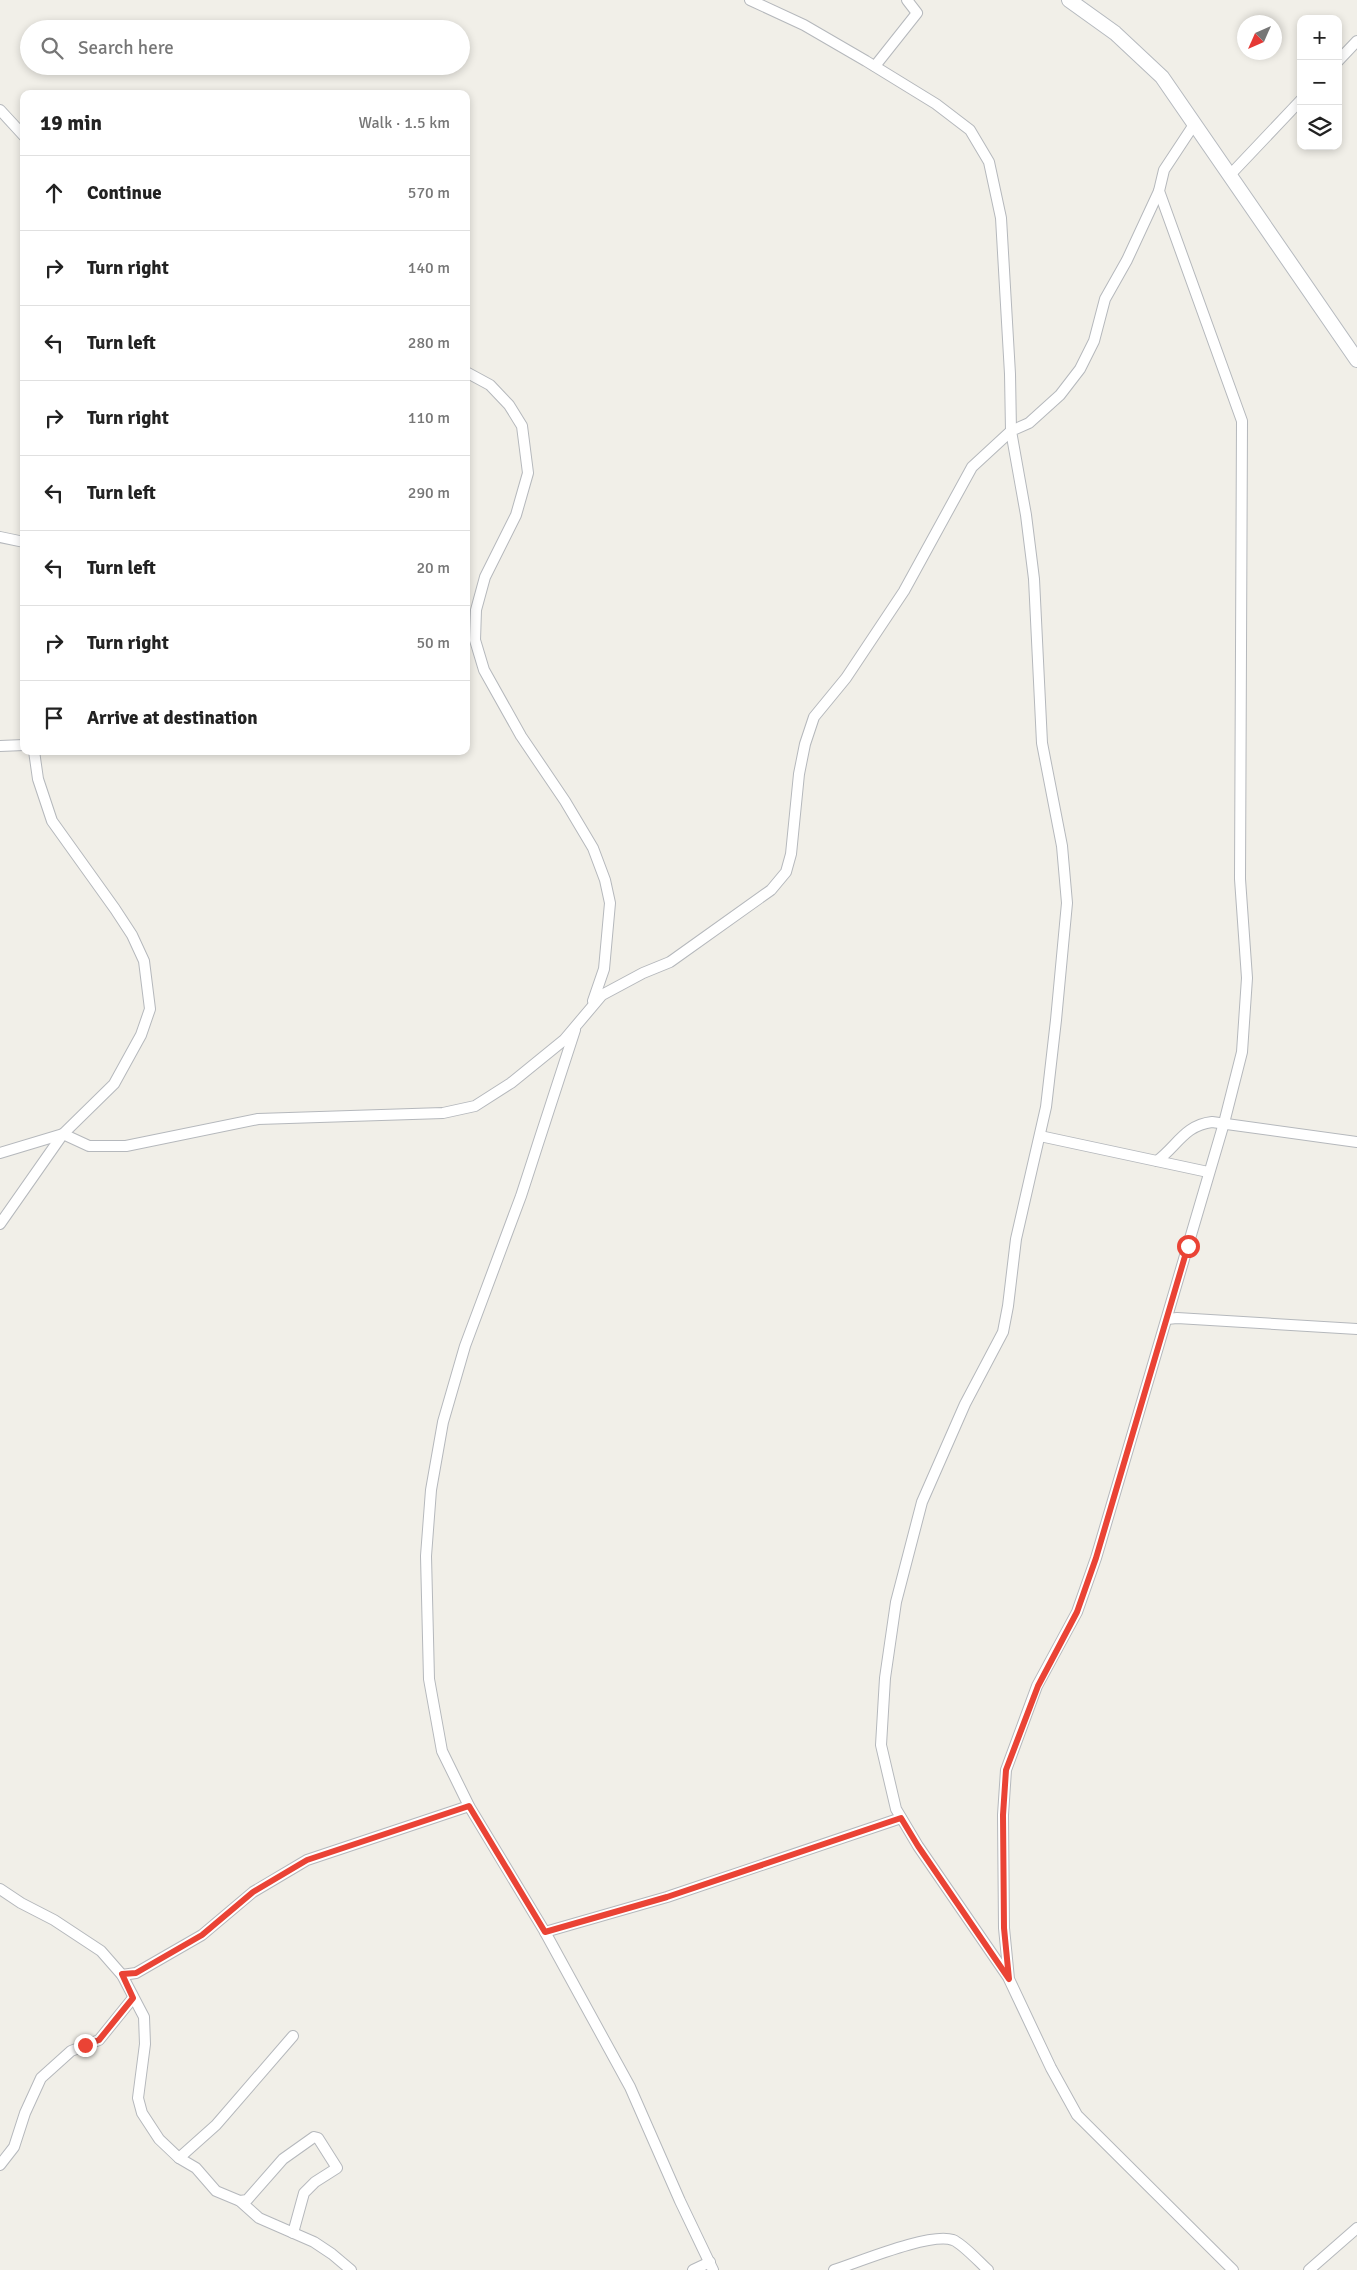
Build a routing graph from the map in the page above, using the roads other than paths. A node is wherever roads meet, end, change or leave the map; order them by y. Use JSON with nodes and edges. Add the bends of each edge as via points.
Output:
{"nodes":[{"id":1,"x":750,"y":0,"type":"edge"},
{"id":2,"x":907,"y":0,"type":"edge"},
{"id":3,"x":1069,"y":0,"type":"edge"},
{"id":4,"x":1357,"y":41,"type":"edge"},
{"id":5,"x":1339,"y":60,"type":"edge"},
{"id":6,"x":875,"y":66,"type":"junction"},
{"id":7,"x":1297,"y":104,"type":"edge"},
{"id":8,"x":0,"y":110,"type":"edge"},
{"id":9,"x":1195,"y":123,"type":"junction"},
{"id":10,"x":20,"y":132,"type":"edge"},
{"id":11,"x":1230,"y":175,"type":"junction"},
{"id":12,"x":1159,"y":190,"type":"junction"},
{"id":13,"x":1357,"y":360,"type":"edge"},
{"id":14,"x":470,"y":374,"type":"edge"},
{"id":15,"x":1011,"y":431,"type":"junction"},
{"id":16,"x":0,"y":537,"type":"edge"},
{"id":17,"x":20,"y":541,"type":"edge"},
{"id":18,"x":20,"y":745,"type":"edge"},
{"id":19,"x":0,"y":746,"type":"edge"},
{"id":20,"x":35,"y":755,"type":"edge"},
{"id":21,"x":586,"y":1013,"type":"junction"},
{"id":22,"x":577,"y":1024,"type":"junction"},
{"id":23,"x":1224,"y":1124,"type":"junction"},
{"id":24,"x":63,"y":1134,"type":"junction"},
{"id":25,"x":1040,"y":1136,"type":"junction"},
{"id":26,"x":1357,"y":1142,"type":"edge"},
{"id":27,"x":0,"y":1153,"type":"edge"},
{"id":28,"x":1157,"y":1161,"type":"junction"},
{"id":29,"x":1208,"y":1172,"type":"junction"},
{"id":30,"x":0,"y":1224,"type":"edge"},
{"id":31,"x":1167,"y":1319,"type":"junction"},
{"id":32,"x":1357,"y":1329,"type":"edge"},
{"id":33,"x":469,"y":1806,"type":"junction"},
{"id":34,"x":901,"y":1818,"type":"junction"},
{"id":35,"x":0,"y":1890,"type":"edge"},
{"id":36,"x":545,"y":1932,"type":"junction"},
{"id":37,"x":122,"y":1974,"type":"junction"},
{"id":38,"x":1009,"y":1979,"type":"junction"},
{"id":39,"x":133,"y":1998,"type":"junction"},
{"id":40,"x":293,"y":2036,"type":"dead end"},
{"id":41,"x":179,"y":2158,"type":"junction"},
{"id":42,"x":0,"y":2165,"type":"edge"},
{"id":43,"x":240,"y":2201,"type":"junction"},
{"id":44,"x":1357,"y":2228,"type":"edge"},
{"id":45,"x":293,"y":2233,"type":"junction"},
{"id":46,"x":711,"y":2266,"type":"edge"},
{"id":47,"x":351,"y":2270,"type":"edge"},
{"id":48,"x":694,"y":2270,"type":"edge"},
{"id":49,"x":834,"y":2270,"type":"edge"},
{"id":50,"x":988,"y":2270,"type":"edge"},
{"id":51,"x":1233,"y":2270,"type":"edge"},
{"id":52,"x":1309,"y":2270,"type":"edge"}],
"edges":[{"from":1,"to":6,"type":"street","via":[[804,25]]},
{"from":2,"to":6,"type":"street","via":[[917,13]]},
{"from":3,"to":9,"type":"main road","via":[[1142,57],[1162,77]]},
{"from":4,"to":5,"type":"street"},
{"from":6,"to":15,"type":"street","via":[[936,104],[970,130],[989,162],[1001,218]]},
{"from":7,"to":11,"type":"street"},
{"from":8,"to":10,"type":"street"},
{"from":9,"to":11,"type":"main road"},
{"from":9,"to":12,"type":"street","via":[[1164,170]]},
{"from":11,"to":13,"type":"main road"},
{"from":12,"to":15,"type":"street","via":[[1105,299],[1094,341],[1080,369],[1054,400],[1029,422]]},
{"from":12,"to":23,"type":"street","via":[[1242,421],[1240,879],[1247,978],[1242,1052]]},
{"from":14,"to":21,"type":"street","via":[[490,385],[509,405],[522,426],[528,473],[516,515],[485,577],[476,610],[475,640],[484,670],[521,736],[593,848],[606,880],[610,903],[604,969],[597,994]]},
{"from":15,"to":21,"type":"street","via":[[972,467],[904,591],[846,678],[814,717],[799,774],[791,854],[786,872],[771,890],[670,962],[602,995]]},
{"from":15,"to":25,"type":"street","via":[[1034,579],[1042,743],[1062,846],[1067,902],[1046,1107]]},
{"from":16,"to":17,"type":"street"},
{"from":18,"to":19,"type":"street"},
{"from":20,"to":24,"type":"street","via":[[38,779],[52,821],[132,935],[144,961],[150,1009],[141,1035],[114,1084]]},
{"from":21,"to":22,"type":"street"},
{"from":22,"to":24,"type":"street","via":[[564,1040],[511,1083],[475,1106],[443,1113],[258,1120],[126,1146],[89,1146]]},
{"from":22,"to":33,"type":"street","via":[[520,1196],[465,1346],[443,1422],[431,1490],[426,1556],[429,1679],[442,1751]]},
{"from":23,"to":26,"type":"street"},
{"from":23,"to":28,"type":"street","via":[[1198,1124]]},
{"from":23,"to":29,"type":"street"},
{"from":24,"to":27,"type":"street"},
{"from":24,"to":30,"type":"street"},
{"from":25,"to":28,"type":"street"},
{"from":25,"to":34,"type":"street","via":[[1016,1239],[1003,1332],[965,1404],[922,1502],[896,1602],[885,1678],[881,1745]]},
{"from":28,"to":29,"type":"street"},
{"from":29,"to":31,"type":"street"},
{"from":31,"to":32,"type":"street"},
{"from":31,"to":38,"type":"street","via":[[1077,1612],[1038,1686],[1006,1770],[1004,1928]]},
{"from":33,"to":36,"type":"street"},
{"from":33,"to":37,"type":"street","via":[[307,1860],[253,1892],[202,1935],[136,1973]]},
{"from":34,"to":36,"type":"street","via":[[667,1897]]},
{"from":34,"to":38,"type":"street"},
{"from":35,"to":37,"type":"street","via":[[101,1951]]},
{"from":36,"to":46,"type":"street","via":[[630,2087]]},
{"from":37,"to":39,"type":"street"},
{"from":38,"to":51,"type":"street","via":[[1077,2115]]},
{"from":39,"to":41,"type":"street","via":[[144,2017],[146,2029],[138,2098],[142,2113],[160,2139]]},
{"from":39,"to":42,"type":"street","via":[[99,2040],[71,2051],[41,2078],[14,2147]]},
{"from":40,"to":41,"type":"street","via":[[216,2125]]},
{"from":41,"to":43,"type":"street","via":[[196,2168],[216,2191]]},
{"from":43,"to":45,"type":"street","via":[[259,2218]]},
{"from":43,"to":45,"type":"street","via":[[248,2200],[283,2159],[316,2137],[337,2168],[304,2193]]},
{"from":44,"to":52,"type":"street"},
{"from":45,"to":47,"type":"street","via":[[332,2254]]},
{"from":46,"to":48,"type":"street"},
{"from":49,"to":50,"type":"street","via":[[940,2238],[954,2240]]}]}
